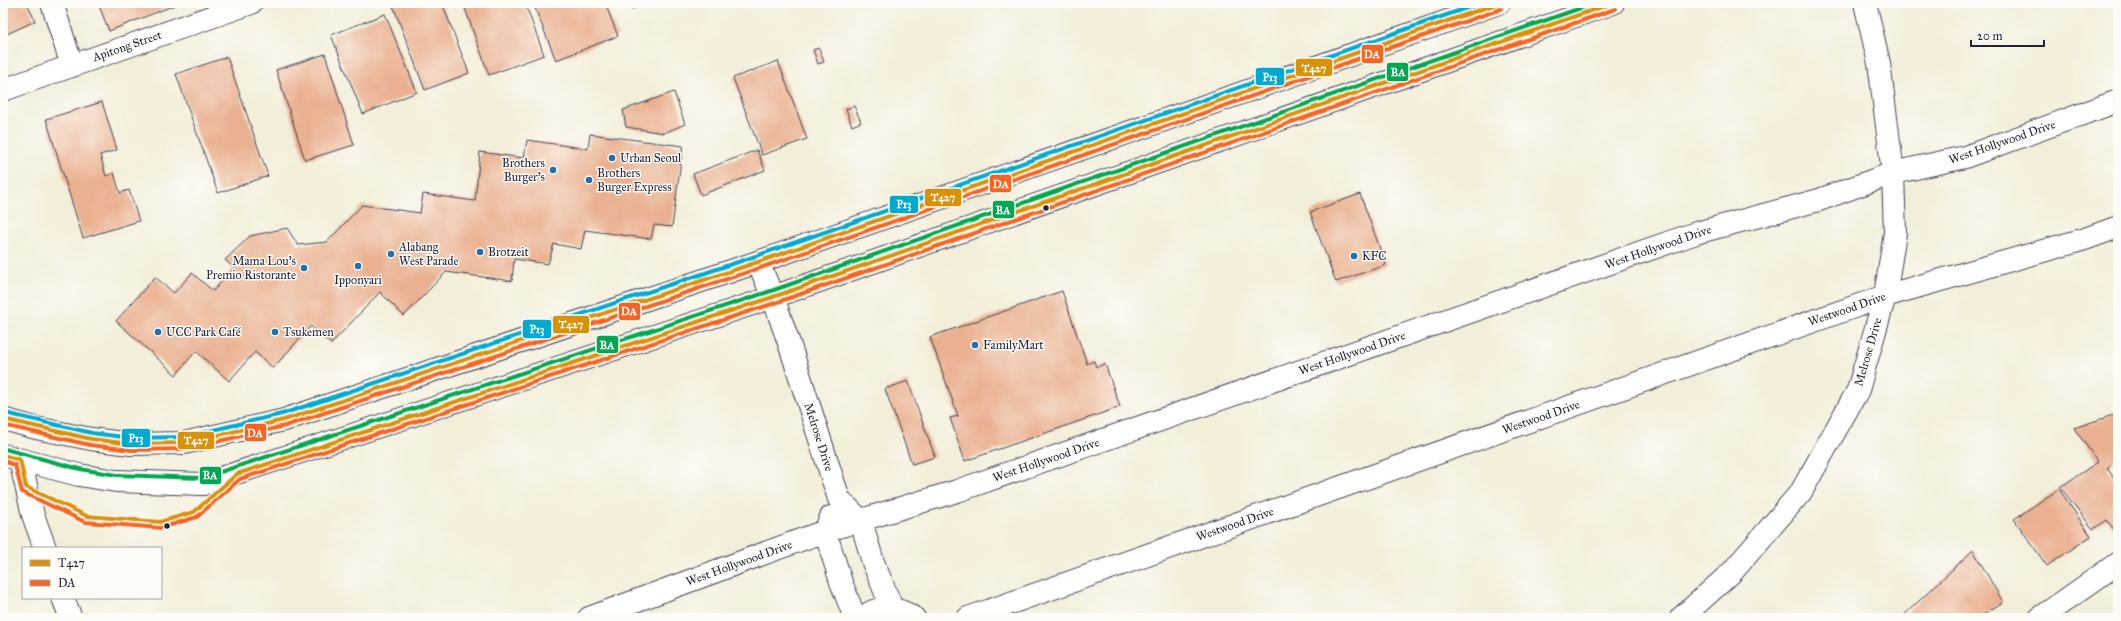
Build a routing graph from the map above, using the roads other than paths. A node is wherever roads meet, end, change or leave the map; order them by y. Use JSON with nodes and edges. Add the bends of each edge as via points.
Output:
{"nodes":[{"id":1,"x":52,"y":3,"type":"edge"},
{"id":2,"x":251,"y":3,"type":"edge"},
{"id":3,"x":1499,"y":3,"type":"edge"},
{"id":4,"x":1613,"y":3,"type":"edge"},
{"id":5,"x":1866,"y":3,"type":"edge"},
{"id":6,"x":72,"y":66,"type":"junction"},
{"id":7,"x":3,"y":90,"type":"edge"},
{"id":8,"x":2118,"y":101,"type":"edge"},
{"id":9,"x":1894,"y":173,"type":"junction"},
{"id":10,"x":2118,"y":227,"type":"edge"},
{"id":11,"x":758,"y":262,"type":"junction"},
{"id":12,"x":1885,"y":296,"type":"junction"},
{"id":13,"x":773,"y":297,"type":"junction"},
{"id":14,"x":3,"y":419,"type":"edge"},
{"id":15,"x":12,"y":458,"type":"edge"},
{"id":16,"x":839,"y":499,"type":"junction"},
{"id":17,"x":861,"y":521,"type":"junction"},
{"id":18,"x":825,"y":531,"type":"junction"},
{"id":19,"x":45,"y":547,"type":"edge"},
{"id":20,"x":2118,"y":563,"type":"edge"},
{"id":21,"x":63,"y":599,"type":"edge"},
{"id":22,"x":892,"y":608,"type":"junction"},
{"id":23,"x":2045,"y":617,"type":"edge"},
{"id":24,"x":71,"y":618,"type":"edge"},
{"id":25,"x":589,"y":618,"type":"edge"},
{"id":26,"x":855,"y":618,"type":"edge"},
{"id":27,"x":863,"y":618,"type":"edge"},
{"id":28,"x":914,"y":618,"type":"edge"},
{"id":29,"x":968,"y":618,"type":"edge"},
{"id":30,"x":1680,"y":618,"type":"edge"}],
"edges":[{"from":1,"to":6,"type":"street"},
{"from":2,"to":6,"type":"street","name":"Apitong Street"},
{"from":3,"to":11,"type":"street"},
{"from":4,"to":13,"type":"street"},
{"from":5,"to":9,"type":"street","name":"Melrose Drive","via":[[1879,63]]},
{"from":6,"to":7,"type":"street","name":"Apitong Street"},
{"from":8,"to":9,"type":"street","name":"West Hollywood Drive","via":[[1965,157]]},
{"from":9,"to":12,"type":"street","name":"Melrose Drive","via":[[1895,233]]},
{"from":9,"to":17,"type":"street","name":"West Hollywood Drive","via":[[1819,200],[1696,233],[957,491]]},
{"from":10,"to":12,"type":"street","name":"Westwood Drive","via":[[2085,239]]},
{"from":11,"to":13,"type":"street","name":"Melrose Drive"},
{"from":11,"to":14,"type":"street","via":[[284,420],[184,443],[131,444],[91,439]]},
{"from":12,"to":29,"type":"street","name":"Westwood Drive"},
{"from":12,"to":30,"type":"street","name":"Melrose Drive","via":[[1858,390],[1801,492],[1732,572]]},
{"from":13,"to":15,"type":"street","via":[[203,484],[116,481],[79,475]]},
{"from":13,"to":16,"type":"street","name":"Melrose Drive"},
{"from":15,"to":19,"type":"street"},
{"from":16,"to":17,"type":"street","name":"Melrose Drive"},
{"from":16,"to":18,"type":"street"},
{"from":17,"to":18,"type":"street","name":"West Hollywood Drive"},
{"from":17,"to":22,"type":"street","name":"Melrose Drive","via":[[873,562]]},
{"from":18,"to":25,"type":"street","name":"West Hollywood Drive"},
{"from":18,"to":26,"type":"street"},
{"from":20,"to":23,"type":"street"},
{"from":21,"to":24,"type":"street"},
{"from":22,"to":27,"type":"street","via":[[879,610]]},
{"from":22,"to":28,"type":"street","via":[[906,612]]}]}
